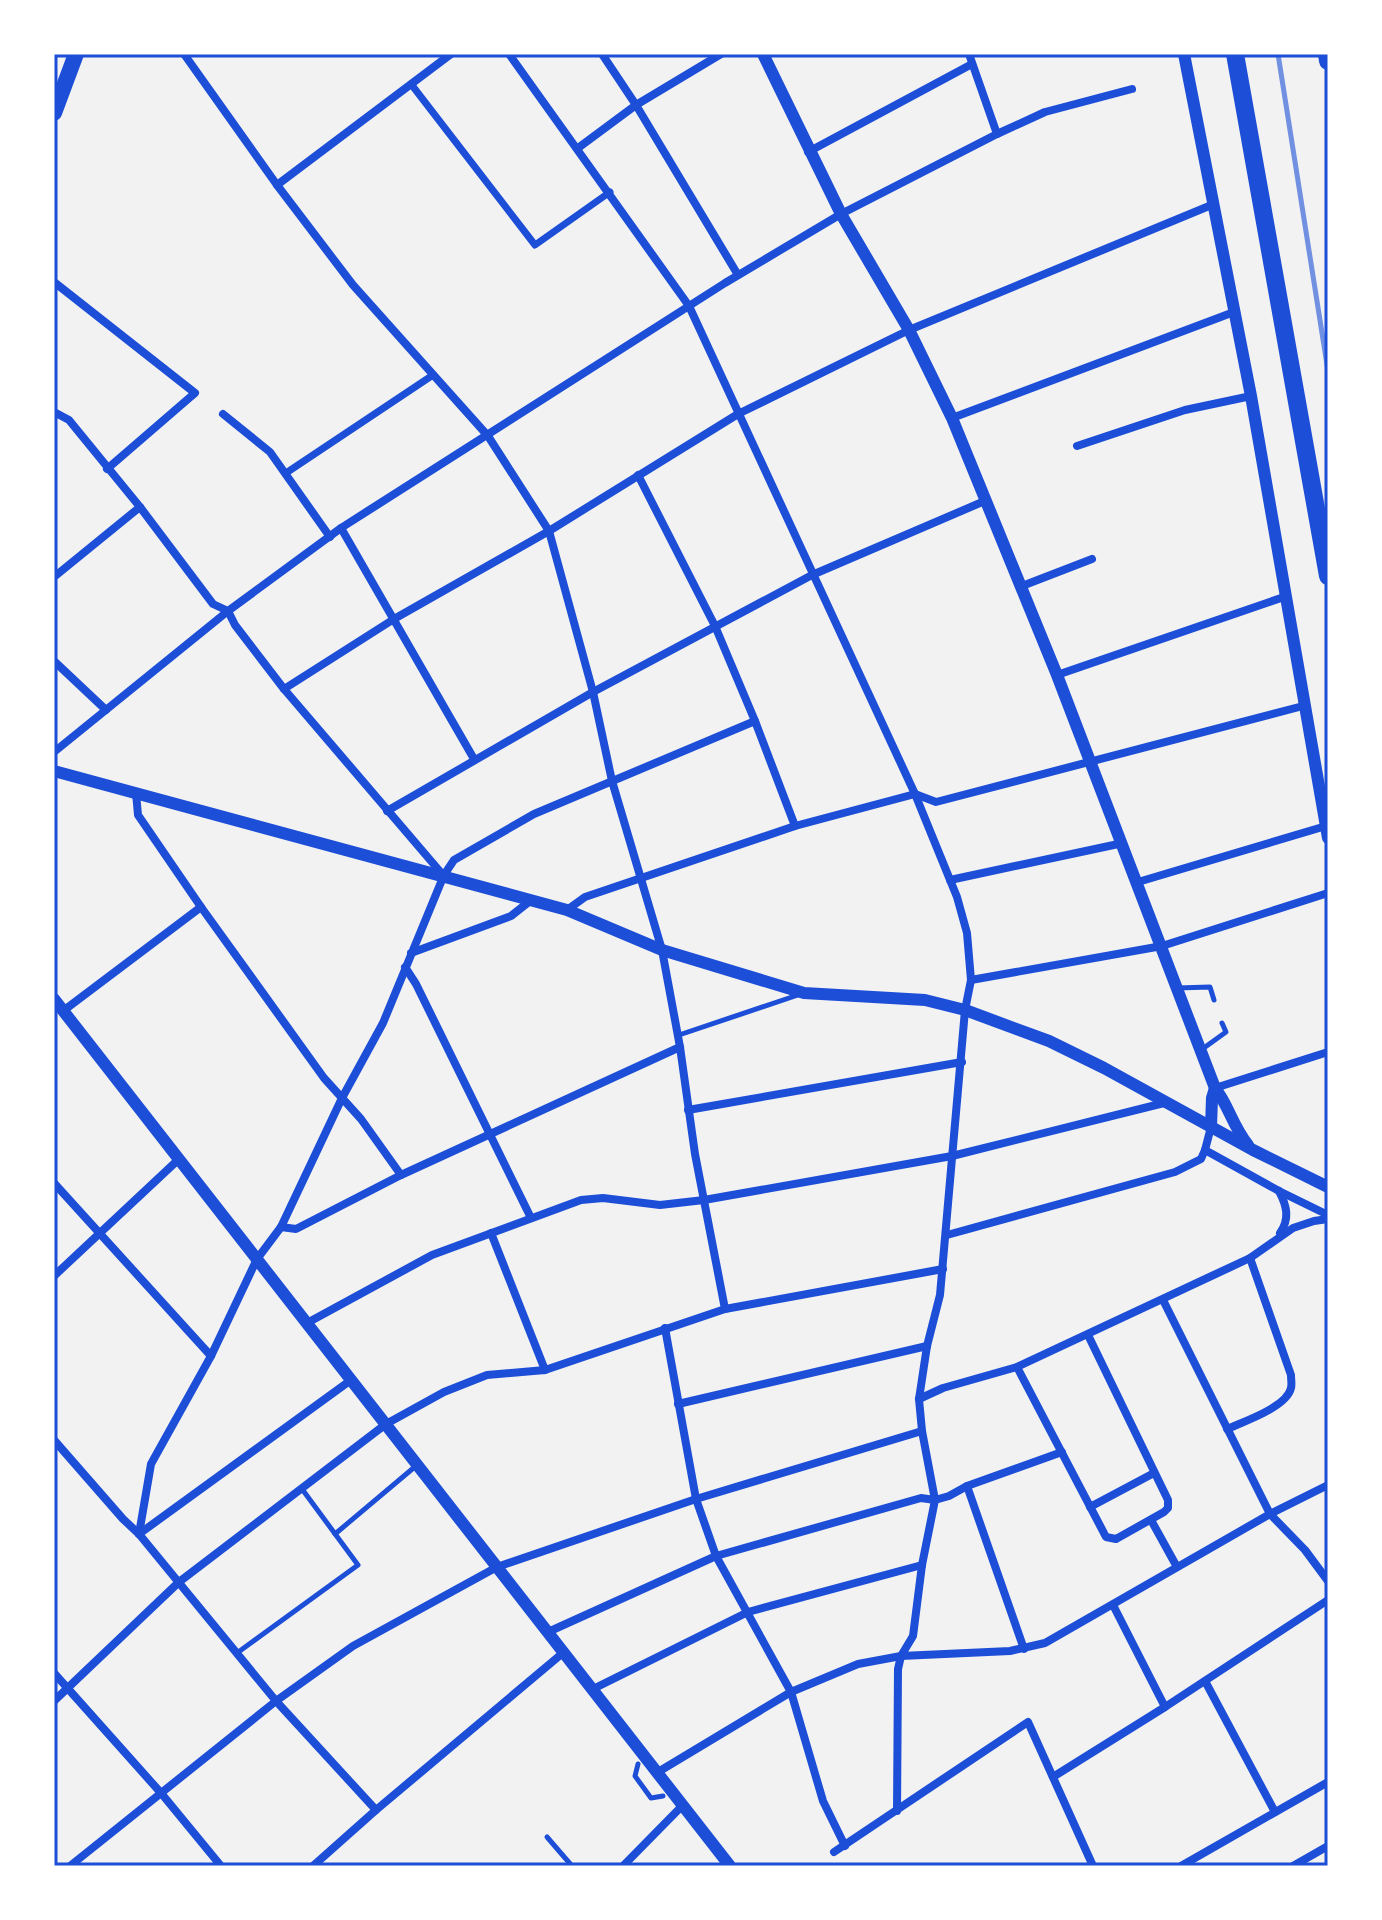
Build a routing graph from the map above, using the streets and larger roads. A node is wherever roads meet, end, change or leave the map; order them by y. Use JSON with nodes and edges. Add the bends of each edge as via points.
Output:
{"nodes":[{"id":1,"x":76,"y":54,"type":"edge"},
{"id":2,"x":184,"y":54,"type":"edge"},
{"id":3,"x":451,"y":54,"type":"edge"},
{"id":4,"x":509,"y":54,"type":"edge"},
{"id":5,"x":602,"y":54,"type":"edge"},
{"id":6,"x":721,"y":54,"type":"edge"},
{"id":7,"x":763,"y":54,"type":"edge"},
{"id":8,"x":969,"y":54,"type":"edge"},
{"id":9,"x":1184,"y":54,"type":"edge"},
{"id":10,"x":1235,"y":54,"type":"edge"},
{"id":11,"x":1327,"y":54,"type":"edge"},
{"id":12,"x":1328,"y":61,"type":"edge"},
{"id":13,"x":972,"y":64,"type":"junction"},
{"id":14,"x":411,"y":84,"type":"junction"},
{"id":15,"x":1132,"y":89,"type":"dead end"},
{"id":16,"x":636,"y":105,"type":"junction"},
{"id":17,"x":54,"y":113,"type":"edge"},
{"id":18,"x":997,"y":134,"type":"junction"},
{"id":19,"x":578,"y":148,"type":"junction"},
{"id":20,"x":808,"y":152,"type":"junction"},
{"id":21,"x":277,"y":185,"type":"junction"},
{"id":22,"x":610,"y":192,"type":"junction"},
{"id":23,"x":1214,"y":204,"type":"junction"},
{"id":24,"x":841,"y":214,"type":"junction"},
{"id":25,"x":738,"y":275,"type":"junction"},
{"id":26,"x":54,"y":282,"type":"edge"},
{"id":27,"x":689,"y":306,"type":"junction"},
{"id":28,"x":1234,"y":312,"type":"junction"},
{"id":29,"x":909,"y":330,"type":"junction"},
{"id":30,"x":433,"y":375,"type":"junction"},
{"id":31,"x":1251,"y":396,"type":"junction"},
{"id":32,"x":54,"y":412,"type":"edge"},
{"id":33,"x":223,"y":414,"type":"dead end"},
{"id":34,"x":738,"y":414,"type":"junction"},
{"id":35,"x":952,"y":418,"type":"junction"},
{"id":36,"x":488,"y":436,"type":"junction"},
{"id":37,"x":1077,"y":446,"type":"dead end"},
{"id":38,"x":107,"y":469,"type":"junction"},
{"id":39,"x":286,"y":473,"type":"junction"},
{"id":40,"x":638,"y":475,"type":"junction"},
{"id":41,"x":987,"y":500,"type":"junction"},
{"id":42,"x":140,"y":507,"type":"junction"},
{"id":43,"x":341,"y":528,"type":"junction"},
{"id":44,"x":549,"y":531,"type":"junction"},
{"id":45,"x":330,"y":537,"type":"junction"},
{"id":46,"x":1092,"y":559,"type":"dead end"},
{"id":47,"x":812,"y":575,"type":"junction"},
{"id":48,"x":1328,"y":576,"type":"edge"},
{"id":49,"x":54,"y":577,"type":"edge"},
{"id":50,"x":1022,"y":586,"type":"junction"},
{"id":51,"x":1284,"y":597,"type":"junction"},
{"id":52,"x":228,"y":611,"type":"junction"},
{"id":53,"x":394,"y":619,"type":"junction"},
{"id":54,"x":715,"y":626,"type":"junction"},
{"id":55,"x":54,"y":661,"type":"edge"},
{"id":56,"x":1057,"y":675,"type":"junction"},
{"id":57,"x":284,"y":689,"type":"junction"},
{"id":58,"x":593,"y":692,"type":"junction"},
{"id":59,"x":1303,"y":706,"type":"junction"},
{"id":60,"x":106,"y":710,"type":"junction"},
{"id":61,"x":755,"y":721,"type":"junction"},
{"id":62,"x":54,"y":752,"type":"edge"},
{"id":63,"x":474,"y":759,"type":"junction"},
{"id":64,"x":1091,"y":762,"type":"junction"},
{"id":65,"x":54,"y":771,"type":"edge"},
{"id":66,"x":612,"y":781,"type":"junction"},
{"id":67,"x":136,"y":793,"type":"junction"},
{"id":68,"x":915,"y":794,"type":"junction"},
{"id":69,"x":387,"y":811,"type":"junction"},
{"id":70,"x":795,"y":826,"type":"junction"},
{"id":71,"x":1327,"y":832,"type":"edge"},
{"id":72,"x":1123,"y":843,"type":"junction"},
{"id":73,"x":444,"y":875,"type":"junction"},
{"id":74,"x":641,"y":878,"type":"junction"},
{"id":75,"x":950,"y":880,"type":"junction"},
{"id":76,"x":1138,"y":882,"type":"junction"},
{"id":77,"x":1328,"y":893,"type":"edge"},
{"id":78,"x":530,"y":901,"type":"junction"},
{"id":79,"x":201,"y":907,"type":"junction"},
{"id":80,"x":567,"y":910,"type":"junction"},
{"id":81,"x":1162,"y":946,"type":"junction"},
{"id":82,"x":662,"y":950,"type":"junction"},
{"id":83,"x":411,"y":953,"type":"junction"},
{"id":84,"x":405,"y":967,"type":"junction"},
{"id":85,"x":971,"y":980,"type":"junction"},
{"id":86,"x":54,"y":999,"type":"edge"},
{"id":87,"x":965,"y":1010,"type":"junction"},
{"id":88,"x":63,"y":1011,"type":"junction"},
{"id":89,"x":680,"y":1047,"type":"junction"},
{"id":90,"x":1328,"y":1052,"type":"edge"},
{"id":91,"x":962,"y":1062,"type":"junction"},
{"id":92,"x":1215,"y":1088,"type":"junction"},
{"id":93,"x":342,"y":1098,"type":"junction"},
{"id":94,"x":1164,"y":1103,"type":"junction"},
{"id":95,"x":688,"y":1110,"type":"junction"},
{"id":96,"x":1211,"y":1127,"type":"junction"},
{"id":97,"x":491,"y":1134,"type":"junction"},
{"id":98,"x":1205,"y":1150,"type":"junction"},
{"id":99,"x":1253,"y":1150,"type":"junction"},
{"id":100,"x":952,"y":1156,"type":"junction"},
{"id":101,"x":179,"y":1159,"type":"junction"},
{"id":102,"x":401,"y":1175,"type":"junction"},
{"id":103,"x":54,"y":1183,"type":"edge"},
{"id":104,"x":1328,"y":1187,"type":"edge"},
{"id":105,"x":1279,"y":1191,"type":"junction"},
{"id":106,"x":704,"y":1200,"type":"junction"},
{"id":107,"x":1328,"y":1217,"type":"edge"},
{"id":108,"x":531,"y":1218,"type":"junction"},
{"id":109,"x":281,"y":1227,"type":"junction"},
{"id":110,"x":491,"y":1233,"type":"junction"},
{"id":111,"x":100,"y":1234,"type":"junction"},
{"id":112,"x":947,"y":1235,"type":"junction"},
{"id":113,"x":1274,"y":1240,"type":"junction"},
{"id":114,"x":1250,"y":1258,"type":"junction"},
{"id":115,"x":257,"y":1259,"type":"junction"},
{"id":116,"x":943,"y":1269,"type":"junction"},
{"id":117,"x":54,"y":1276,"type":"edge"},
{"id":118,"x":1163,"y":1300,"type":"junction"},
{"id":119,"x":725,"y":1309,"type":"junction"},
{"id":120,"x":307,"y":1323,"type":"junction"},
{"id":121,"x":665,"y":1328,"type":"junction"},
{"id":122,"x":1088,"y":1335,"type":"junction"},
{"id":123,"x":927,"y":1346,"type":"junction"},
{"id":124,"x":211,"y":1356,"type":"junction"},
{"id":125,"x":1017,"y":1367,"type":"junction"},
{"id":126,"x":545,"y":1370,"type":"junction"},
{"id":127,"x":351,"y":1380,"type":"junction"},
{"id":128,"x":919,"y":1399,"type":"junction"},
{"id":129,"x":678,"y":1404,"type":"junction"},
{"id":130,"x":386,"y":1424,"type":"junction"},
{"id":131,"x":1227,"y":1429,"type":"junction"},
{"id":132,"x":922,"y":1431,"type":"junction"},
{"id":133,"x":54,"y":1440,"type":"edge"},
{"id":134,"x":1062,"y":1452,"type":"junction"},
{"id":135,"x":1154,"y":1473,"type":"junction"},
{"id":136,"x":1328,"y":1485,"type":"edge"},
{"id":137,"x":967,"y":1486,"type":"junction"},
{"id":138,"x":696,"y":1499,"type":"junction"},
{"id":139,"x":935,"y":1500,"type":"junction"},
{"id":140,"x":1090,"y":1507,"type":"junction"},
{"id":141,"x":1270,"y":1514,"type":"junction"},
{"id":142,"x":1151,"y":1520,"type":"junction"},
{"id":143,"x":139,"y":1534,"type":"junction"},
{"id":144,"x":716,"y":1556,"type":"junction"},
{"id":145,"x":922,"y":1565,"type":"junction"},
{"id":146,"x":497,"y":1567,"type":"junction"},
{"id":147,"x":1177,"y":1567,"type":"junction"},
{"id":148,"x":1328,"y":1581,"type":"edge"},
{"id":149,"x":179,"y":1582,"type":"junction"},
{"id":150,"x":1328,"y":1600,"type":"edge"},
{"id":151,"x":1113,"y":1605,"type":"junction"},
{"id":152,"x":748,"y":1612,"type":"junction"},
{"id":153,"x":548,"y":1632,"type":"junction"},
{"id":154,"x":1024,"y":1649,"type":"junction"},
{"id":155,"x":564,"y":1652,"type":"junction"},
{"id":156,"x":901,"y":1656,"type":"junction"},
{"id":157,"x":54,"y":1673,"type":"edge"},
{"id":158,"x":1205,"y":1681,"type":"junction"},
{"id":159,"x":67,"y":1688,"type":"junction"},
{"id":160,"x":593,"y":1689,"type":"junction"},
{"id":161,"x":791,"y":1692,"type":"junction"},
{"id":162,"x":54,"y":1701,"type":"edge"},
{"id":163,"x":276,"y":1701,"type":"junction"},
{"id":164,"x":1165,"y":1707,"type":"junction"},
{"id":165,"x":658,"y":1772,"type":"junction"},
{"id":166,"x":1053,"y":1777,"type":"junction"},
{"id":167,"x":1328,"y":1782,"type":"edge"},
{"id":168,"x":161,"y":1793,"type":"junction"},
{"id":169,"x":683,"y":1805,"type":"junction"},
{"id":170,"x":376,"y":1810,"type":"junction"},
{"id":171,"x":897,"y":1811,"type":"junction"},
{"id":172,"x":1275,"y":1812,"type":"junction"},
{"id":173,"x":845,"y":1846,"type":"junction"},
{"id":174,"x":1328,"y":1846,"type":"edge"},
{"id":175,"x":834,"y":1852,"type":"dead end"},
{"id":176,"x":70,"y":1866,"type":"edge"},
{"id":177,"x":221,"y":1866,"type":"edge"},
{"id":178,"x":313,"y":1866,"type":"edge"},
{"id":179,"x":623,"y":1866,"type":"edge"},
{"id":180,"x":730,"y":1866,"type":"edge"},
{"id":181,"x":1093,"y":1866,"type":"edge"},
{"id":182,"x":1181,"y":1866,"type":"edge"},
{"id":183,"x":1293,"y":1866,"type":"edge"}],
"edges":[{"from":1,"to":17,"type":"main road"},
{"from":2,"to":21,"type":"street"},
{"from":3,"to":14,"type":"street"},
{"from":4,"to":19,"type":"street"},
{"from":5,"to":16,"type":"street"},
{"from":6,"to":16,"type":"street"},
{"from":7,"to":20,"type":"street"},
{"from":8,"to":13,"type":"street"},
{"from":9,"to":23,"type":"street"},
{"from":10,"to":48,"type":"highway"},
{"from":11,"to":12,"type":"highway"},
{"from":13,"to":18,"type":"street"},
{"from":13,"to":20,"type":"street"},
{"from":14,"to":21,"type":"street"},
{"from":14,"to":22,"type":"street","via":[[535,245]]},
{"from":15,"to":18,"type":"street","via":[[1045,112]]},
{"from":16,"to":19,"type":"street"},
{"from":16,"to":25,"type":"street"},
{"from":18,"to":24,"type":"street"},
{"from":19,"to":22,"type":"street"},
{"from":20,"to":24,"type":"street"},
{"from":21,"to":30,"type":"street","via":[[353,285]]},
{"from":22,"to":27,"type":"street"},
{"from":23,"to":28,"type":"street"},
{"from":23,"to":29,"type":"street"},
{"from":24,"to":25,"type":"street"},
{"from":24,"to":29,"type":"street"},
{"from":25,"to":27,"type":"street"},
{"from":26,"to":38,"type":"street","via":[[195,393]]},
{"from":27,"to":34,"type":"street"},
{"from":27,"to":36,"type":"street"},
{"from":28,"to":31,"type":"street"},
{"from":28,"to":35,"type":"street"},
{"from":29,"to":34,"type":"street"},
{"from":29,"to":35,"type":"street"},
{"from":30,"to":36,"type":"street"},
{"from":30,"to":39,"type":"street"},
{"from":31,"to":37,"type":"street","via":[[1185,410]]},
{"from":31,"to":51,"type":"street"},
{"from":32,"to":38,"type":"street","via":[[69,420]]},
{"from":33,"to":39,"type":"street","via":[[270,452]]},
{"from":34,"to":40,"type":"street"},
{"from":34,"to":47,"type":"street"},
{"from":35,"to":41,"type":"street"},
{"from":36,"to":43,"type":"street"},
{"from":36,"to":44,"type":"street"},
{"from":38,"to":42,"type":"street"},
{"from":39,"to":45,"type":"street"},
{"from":40,"to":44,"type":"street"},
{"from":40,"to":54,"type":"street"},
{"from":41,"to":47,"type":"street"},
{"from":41,"to":50,"type":"street"},
{"from":42,"to":49,"type":"street"},
{"from":42,"to":52,"type":"street","via":[[213,604]]},
{"from":43,"to":45,"type":"street"},
{"from":43,"to":53,"type":"street"},
{"from":44,"to":53,"type":"street"},
{"from":44,"to":58,"type":"street"},
{"from":45,"to":52,"type":"street"},
{"from":46,"to":50,"type":"street"},
{"from":47,"to":54,"type":"street"},
{"from":47,"to":68,"type":"street"},
{"from":50,"to":56,"type":"street"},
{"from":51,"to":56,"type":"street"},
{"from":51,"to":59,"type":"street"},
{"from":52,"to":57,"type":"street"},
{"from":52,"to":60,"type":"street"},
{"from":53,"to":57,"type":"street"},
{"from":53,"to":63,"type":"street"},
{"from":54,"to":58,"type":"street"},
{"from":54,"to":61,"type":"street"},
{"from":55,"to":60,"type":"street"},
{"from":56,"to":64,"type":"street"},
{"from":57,"to":69,"type":"street"},
{"from":58,"to":63,"type":"street"},
{"from":58,"to":66,"type":"street"},
{"from":59,"to":64,"type":"street"},
{"from":59,"to":71,"type":"street"},
{"from":60,"to":62,"type":"street"},
{"from":61,"to":66,"type":"street"},
{"from":61,"to":70,"type":"street"},
{"from":63,"to":69,"type":"street"},
{"from":64,"to":68,"type":"street","via":[[936,802]]},
{"from":64,"to":72,"type":"street"},
{"from":65,"to":67,"type":"street"},
{"from":66,"to":73,"type":"street","via":[[534,814],[454,860]]},
{"from":66,"to":74,"type":"street"},
{"from":67,"to":73,"type":"street"},
{"from":67,"to":79,"type":"street","via":[[138,815]]},
{"from":68,"to":70,"type":"street"},
{"from":68,"to":75,"type":"street"},
{"from":69,"to":73,"type":"street"},
{"from":70,"to":74,"type":"street"},
{"from":71,"to":76,"type":"street"},
{"from":72,"to":75,"type":"street"},
{"from":72,"to":76,"type":"street"},
{"from":73,"to":78,"type":"street"},
{"from":73,"to":83,"type":"street"},
{"from":74,"to":80,"type":"street","via":[[585,897]]},
{"from":74,"to":82,"type":"street"},
{"from":75,"to":85,"type":"street","via":[[967,933]]},
{"from":76,"to":81,"type":"street"},
{"from":77,"to":81,"type":"street"},
{"from":78,"to":80,"type":"street"},
{"from":78,"to":83,"type":"street","via":[[511,916]]},
{"from":79,"to":88,"type":"street"},
{"from":79,"to":93,"type":"street"},
{"from":80,"to":82,"type":"street"},
{"from":81,"to":85,"type":"street"},
{"from":81,"to":92,"type":"street"},
{"from":82,"to":87,"type":"street","via":[[804,993],[925,1000]]},
{"from":82,"to":89,"type":"street"},
{"from":83,"to":84,"type":"street"},
{"from":84,"to":93,"type":"street","via":[[383,1023]]},
{"from":84,"to":97,"type":"street"},
{"from":85,"to":87,"type":"street"},
{"from":86,"to":88,"type":"street"},
{"from":87,"to":91,"type":"street"},
{"from":87,"to":94,"type":"street","via":[[1049,1041]]},
{"from":88,"to":101,"type":"street"},
{"from":89,"to":95,"type":"street"},
{"from":89,"to":97,"type":"street"},
{"from":90,"to":92,"type":"street"},
{"from":91,"to":95,"type":"street"},
{"from":91,"to":100,"type":"street"},
{"from":92,"to":96,"type":"street"},
{"from":92,"to":99,"type":"street","via":[[1231,1122]]},
{"from":93,"to":102,"type":"street"},
{"from":93,"to":109,"type":"street"},
{"from":94,"to":96,"type":"street"},
{"from":94,"to":100,"type":"street"},
{"from":95,"to":106,"type":"street"},
{"from":96,"to":98,"type":"street"},
{"from":96,"to":99,"type":"street"},
{"from":97,"to":102,"type":"street"},
{"from":97,"to":108,"type":"street"},
{"from":98,"to":105,"type":"street"},
{"from":98,"to":112,"type":"street","via":[[1201,1159],[1175,1172]]},
{"from":99,"to":104,"type":"street"},
{"from":100,"to":106,"type":"street"},
{"from":100,"to":112,"type":"street"},
{"from":101,"to":111,"type":"street"},
{"from":101,"to":115,"type":"street"},
{"from":102,"to":109,"type":"street","via":[[296,1229]]},
{"from":103,"to":111,"type":"street"},
{"from":105,"to":107,"type":"street"},
{"from":105,"to":113,"type":"street","via":[[1287,1217]]},
{"from":106,"to":108,"type":"street","via":[[660,1205],[581,1200]]},
{"from":106,"to":119,"type":"street"},
{"from":107,"to":113,"type":"street"},
{"from":108,"to":110,"type":"street"},
{"from":109,"to":115,"type":"street"},
{"from":110,"to":120,"type":"street","via":[[432,1255]]},
{"from":110,"to":126,"type":"street"},
{"from":111,"to":117,"type":"street"},
{"from":111,"to":124,"type":"street"},
{"from":112,"to":116,"type":"street"},
{"from":113,"to":114,"type":"street"},
{"from":114,"to":118,"type":"street"},
{"from":114,"to":131,"type":"street","via":[[1291,1375],[1291,1389],[1270,1409]]},
{"from":115,"to":120,"type":"street"},
{"from":115,"to":124,"type":"street"},
{"from":116,"to":119,"type":"street"},
{"from":116,"to":123,"type":"street"},
{"from":118,"to":122,"type":"street"},
{"from":118,"to":131,"type":"street"},
{"from":119,"to":121,"type":"street"},
{"from":120,"to":127,"type":"street"},
{"from":121,"to":126,"type":"street"},
{"from":121,"to":129,"type":"street"},
{"from":122,"to":125,"type":"street"},
{"from":122,"to":135,"type":"street"},
{"from":123,"to":128,"type":"street"},
{"from":123,"to":129,"type":"street"},
{"from":124,"to":143,"type":"street","via":[[151,1464]]},
{"from":125,"to":128,"type":"street"},
{"from":125,"to":134,"type":"street"},
{"from":126,"to":130,"type":"street","via":[[487,1375]]},
{"from":127,"to":130,"type":"street"},
{"from":127,"to":143,"type":"street"},
{"from":128,"to":132,"type":"street"},
{"from":129,"to":138,"type":"street"},
{"from":130,"to":146,"type":"street"},
{"from":130,"to":149,"type":"street"},
{"from":131,"to":141,"type":"street"},
{"from":132,"to":138,"type":"street"},
{"from":132,"to":139,"type":"street"},
{"from":133,"to":143,"type":"street"},
{"from":134,"to":137,"type":"street"},
{"from":134,"to":140,"type":"street"},
{"from":135,"to":140,"type":"street"},
{"from":135,"to":142,"type":"street","via":[[1168,1508]]},
{"from":136,"to":141,"type":"street"},
{"from":137,"to":139,"type":"street"},
{"from":137,"to":154,"type":"street"},
{"from":138,"to":144,"type":"street"},
{"from":138,"to":146,"type":"street"},
{"from":139,"to":144,"type":"street","via":[[921,1498]]},
{"from":139,"to":145,"type":"street"},
{"from":140,"to":142,"type":"street","via":[[1111,1540]]},
{"from":141,"to":147,"type":"street"},
{"from":141,"to":148,"type":"street"},
{"from":142,"to":147,"type":"street"},
{"from":143,"to":149,"type":"street"},
{"from":144,"to":152,"type":"street"},
{"from":144,"to":153,"type":"street"},
{"from":145,"to":152,"type":"street"},
{"from":145,"to":156,"type":"street","via":[[913,1636]]},
{"from":146,"to":153,"type":"street"},
{"from":146,"to":163,"type":"street","via":[[353,1646]]},
{"from":147,"to":151,"type":"street"},
{"from":149,"to":159,"type":"street"},
{"from":149,"to":163,"type":"street"},
{"from":150,"to":158,"type":"street"},
{"from":151,"to":154,"type":"street"},
{"from":151,"to":164,"type":"street"},
{"from":152,"to":160,"type":"street"},
{"from":152,"to":161,"type":"street"},
{"from":153,"to":155,"type":"street"},
{"from":154,"to":156,"type":"street"},
{"from":155,"to":160,"type":"street"},
{"from":155,"to":170,"type":"street"},
{"from":156,"to":161,"type":"street","via":[[858,1664]]},
{"from":156,"to":171,"type":"street"},
{"from":157,"to":159,"type":"street"},
{"from":158,"to":164,"type":"street"},
{"from":158,"to":172,"type":"street"},
{"from":159,"to":162,"type":"street"},
{"from":159,"to":168,"type":"street"},
{"from":160,"to":165,"type":"street","via":[[640,1758]]},
{"from":161,"to":165,"type":"street"},
{"from":161,"to":173,"type":"street","via":[[823,1801]]},
{"from":163,"to":168,"type":"street"},
{"from":163,"to":170,"type":"street"},
{"from":164,"to":166,"type":"street"},
{"from":165,"to":169,"type":"street","via":[[668,1795]]},
{"from":166,"to":171,"type":"street","via":[[1028,1722]]},
{"from":166,"to":181,"type":"street"},
{"from":167,"to":172,"type":"street"},
{"from":168,"to":176,"type":"street"},
{"from":168,"to":177,"type":"street"},
{"from":169,"to":179,"type":"street"},
{"from":169,"to":180,"type":"street"},
{"from":170,"to":178,"type":"street"},
{"from":171,"to":173,"type":"street"},
{"from":172,"to":182,"type":"street"},
{"from":173,"to":175,"type":"street"},
{"from":174,"to":183,"type":"street"}]}
